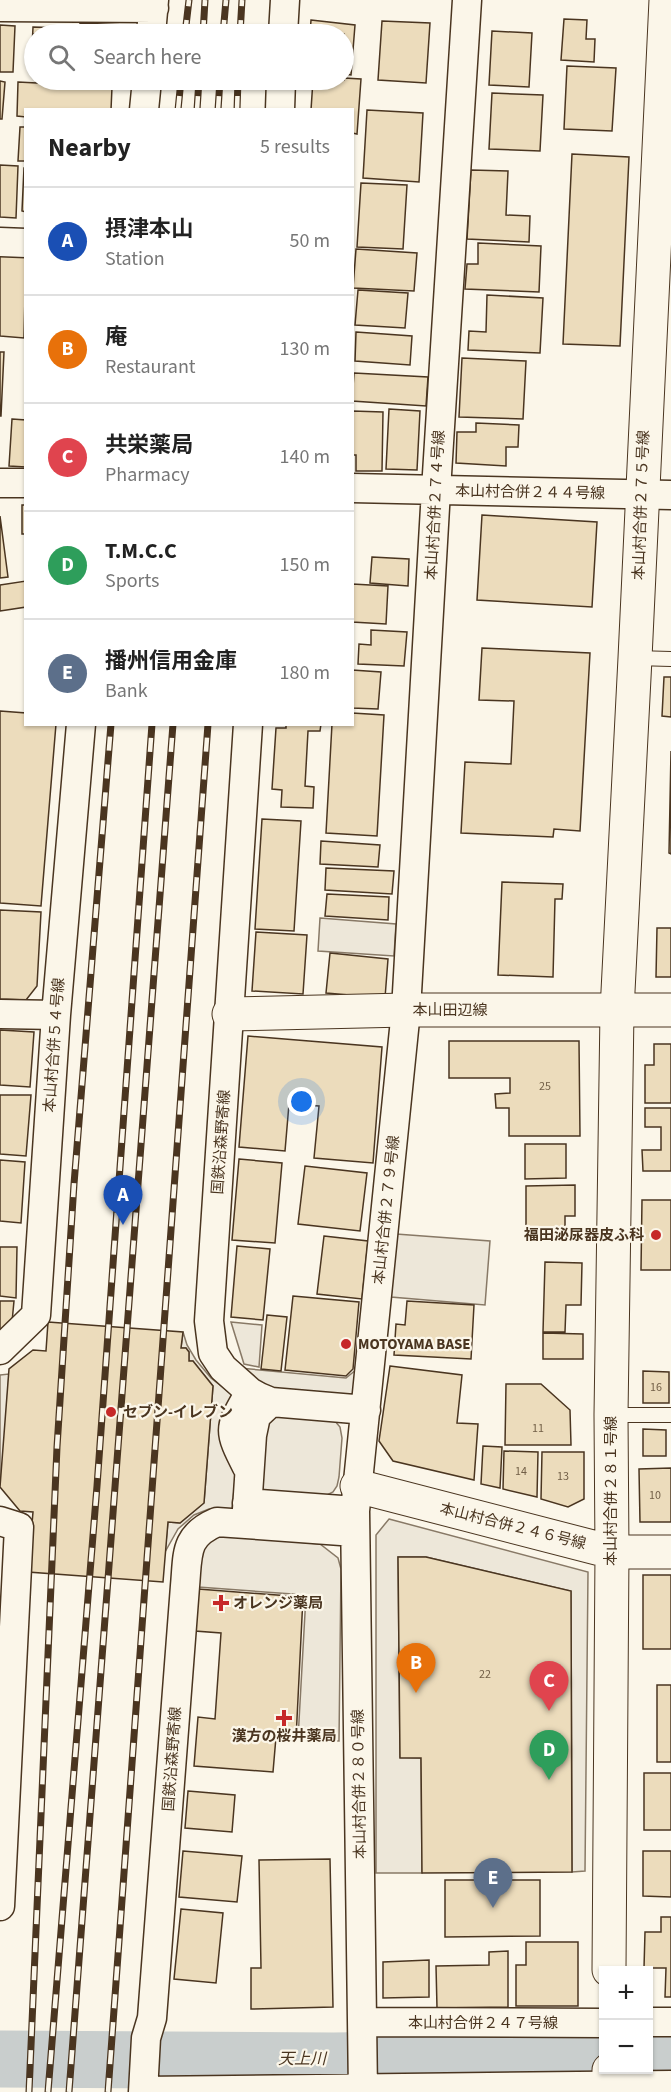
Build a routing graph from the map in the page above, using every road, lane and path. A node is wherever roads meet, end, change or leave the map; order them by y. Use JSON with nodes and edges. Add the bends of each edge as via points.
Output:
{"nodes":[{"id":1,"x":285,"y":0,"type":"edge"},
{"id":2,"x":467,"y":0,"type":"edge"},
{"id":3,"x":666,"y":0,"type":"edge"},
{"id":4,"x":0,"y":8,"type":"edge"},
{"id":5,"x":153,"y":14,"type":"edge"},
{"id":6,"x":284,"y":24,"type":"edge"},
{"id":7,"x":146,"y":90,"type":"edge"},
{"id":8,"x":281,"y":90,"type":"edge"},
{"id":9,"x":144,"y":108,"type":"edge"},
{"id":10,"x":280,"y":108,"type":"edge"},
{"id":11,"x":0,"y":242,"type":"edge"},
{"id":12,"x":24,"y":243,"type":"edge"},
{"id":13,"x":0,"y":483,"type":"edge"},
{"id":14,"x":24,"y":483,"type":"edge"},
{"id":15,"x":354,"y":488,"type":"edge"},
{"id":16,"x":436,"y":490,"type":"junction"},
{"id":17,"x":656,"y":495,"type":"edge"},
{"id":18,"x":635,"y":658,"type":"junction"},
{"id":19,"x":671,"y":659,"type":"edge"},
{"id":20,"x":81,"y":726,"type":"edge"},
{"id":21,"x":248,"y":726,"type":"edge"},
{"id":22,"x":406,"y":1010,"type":"junction"},
{"id":23,"x":671,"y":1010,"type":"edge"},
{"id":24,"x":616,"y":1011,"type":"junction"},
{"id":25,"x":0,"y":1014,"type":"edge"},
{"id":26,"x":229,"y":1014,"type":"junction"},
{"id":27,"x":56,"y":1015,"type":"junction"},
{"id":28,"x":0,"y":1350,"type":"edge"},
{"id":29,"x":260,"y":1397,"type":"junction"},
{"id":30,"x":366,"y":1410,"type":"junction"},
{"id":31,"x":611,"y":1415,"type":"junction"},
{"id":32,"x":671,"y":1415,"type":"edge"},
{"id":33,"x":356,"y":1510,"type":"junction"},
{"id":34,"x":248,"y":1517,"type":"junction"},
{"id":35,"x":10,"y":1524,"type":"edge"},
{"id":36,"x":612,"y":1552,"type":"junction"},
{"id":37,"x":671,"y":1552,"type":"edge"},
{"id":38,"x":0,"y":1906,"type":"edge"},
{"id":39,"x":609,"y":1966,"type":"edge"},
{"id":40,"x":653,"y":2022,"type":"edge"},
{"id":41,"x":671,"y":2022,"type":"edge"},
{"id":42,"x":599,"y":2023,"type":"edge"},
{"id":43,"x":363,"y":2029,"type":"junction"},
{"id":44,"x":609,"y":2082,"type":"edge"},
{"id":45,"x":671,"y":2085,"type":"edge"},
{"id":46,"x":363,"y":2090,"type":"edge"},
{"id":47,"x":143,"y":2091,"type":"edge"},
{"id":48,"x":261,"y":2091,"type":"edge"}],
"edges":[{"from":1,"to":6,"type":"street"},
{"from":2,"to":16,"type":"street","name":"本山村合併２７４号線"},
{"from":3,"to":17,"type":"street","name":"本山村合併２７５号線"},
{"from":4,"to":5,"type":"street"},
{"from":7,"to":9,"type":"street"},
{"from":8,"to":10,"type":"street"},
{"from":11,"to":12,"type":"street"},
{"from":13,"to":14,"type":"street"},
{"from":15,"to":16,"type":"street","name":"本山村合併２４４号線"},
{"from":16,"to":17,"type":"street","name":"本山村合併２４４号線"},
{"from":16,"to":22,"type":"street","name":"本山村合併２７４号線"},
{"from":17,"to":18,"type":"street","name":"本山村合併２７５号線"},
{"from":18,"to":19,"type":"lane"},
{"from":18,"to":24,"type":"street","name":"本山村合併２７５号線"},
{"from":20,"to":27,"type":"street","name":"本山村合併５４号線"},
{"from":21,"to":26,"type":"street","name":"国鉄沿森野寄線"},
{"from":22,"to":24,"type":"street","name":"本山田辺線"},
{"from":22,"to":26,"type":"street","name":"本山田辺線"},
{"from":22,"to":30,"type":"street","name":"本山村合併２７９号線"},
{"from":23,"to":24,"type":"street","name":"本山田辺線"},
{"from":24,"to":31,"type":"street","name":"本山村合併２８１号線"},
{"from":25,"to":27,"type":"street"},
{"from":26,"to":29,"type":"street","name":"国鉄沿森野寄線","via":[[209,1321],[213,1353],[223,1368]]},
{"from":27,"to":28,"type":"street","name":"本山村合併５４号線","via":[[36,1315]]},
{"from":29,"to":30,"type":"street"},
{"from":29,"to":34,"type":"street","via":[[252,1435]]},
{"from":30,"to":33,"type":"street","name":"本山村合併２７９号線"},
{"from":31,"to":32,"type":"lane"},
{"from":31,"to":36,"type":"street","name":"本山村合併２８１号線"},
{"from":33,"to":34,"type":"street","name":"国鉄沿森野寄線"},
{"from":33,"to":36,"type":"street","name":"本山村合併２４６号線"},
{"from":33,"to":43,"type":"street","name":"本山村合併２８０号線"},
{"from":34,"to":47,"type":"street","name":"国鉄沿森野寄線","via":[[204,1528],[193,1538],[188,1557]]},
{"from":35,"to":38,"type":"street"},
{"from":36,"to":37,"type":"street","name":"本山村合併２４６号線"},
{"from":36,"to":39,"type":"street","name":"本山村合併２８１号線"},
{"from":40,"to":41,"type":"street"},
{"from":42,"to":43,"type":"street","name":"本山村合併２４７号線"},
{"from":43,"to":46,"type":"street","name":"本山村合併２８０号線"},
{"from":44,"to":45,"type":"street"},
{"from":44,"to":46,"type":"street"},
{"from":46,"to":48,"type":"street"},
{"from":47,"to":48,"type":"street"}]}
